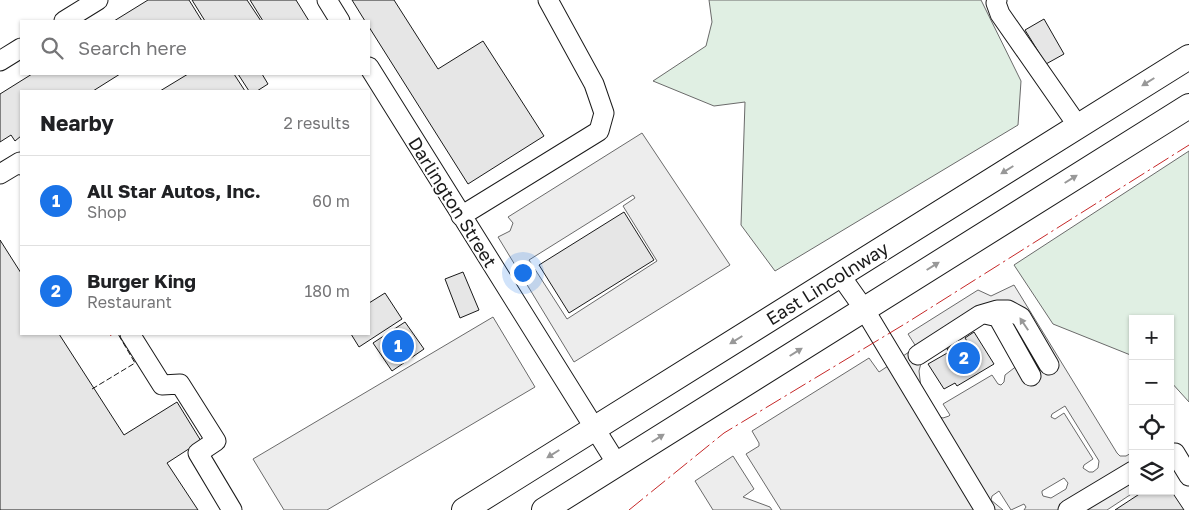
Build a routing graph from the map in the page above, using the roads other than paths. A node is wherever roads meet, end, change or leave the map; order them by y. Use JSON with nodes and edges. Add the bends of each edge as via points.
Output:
{"nodes":[{"id":1,"x":98,"y":0,"type":"edge"},
{"id":2,"x":327,"y":0,"type":"edge"},
{"id":3,"x":548,"y":0,"type":"edge"},
{"id":4,"x":998,"y":0,"type":"edge"},
{"id":5,"x":66,"y":20,"type":"edge"},
{"id":6,"x":339,"y":20,"type":"edge"},
{"id":7,"x":20,"y":49,"type":"edge"},
{"id":8,"x":1189,"y":57,"type":"edge"},
{"id":9,"x":0,"y":61,"type":"edge"},
{"id":10,"x":370,"y":69,"type":"edge"},
{"id":11,"x":1189,"y":106,"type":"edge"},
{"id":12,"x":1078,"y":126,"type":"junction"},
{"id":13,"x":20,"y":162,"type":"edge"},
{"id":14,"x":0,"y":174,"type":"edge"},
{"id":15,"x":461,"y":216,"type":"junction"},
{"id":16,"x":840,"y":275,"type":"junction"},
{"id":17,"x":864,"y":309,"type":"junction"},
{"id":18,"x":985,"y":314,"type":"junction"},
{"id":19,"x":131,"y":335,"type":"edge"},
{"id":20,"x":918,"y":355,"type":"dead end"},
{"id":21,"x":1050,"y":365,"type":"dead end"},
{"id":22,"x":1031,"y":376,"type":"dead end"},
{"id":23,"x":594,"y":428,"type":"junction"},
{"id":24,"x":1174,"y":453,"type":"edge"},
{"id":25,"x":617,"y":464,"type":"junction"},
{"id":26,"x":1129,"y":472,"type":"edge"},
{"id":27,"x":1189,"y":476,"type":"edge"},
{"id":28,"x":232,"y":510,"type":"edge"},
{"id":29,"x":464,"y":510,"type":"edge"},
{"id":30,"x":544,"y":510,"type":"edge"},
{"id":31,"x":985,"y":510,"type":"edge"},
{"id":32,"x":1068,"y":510,"type":"edge"}],
"edges":[{"from":1,"to":5,"type":"street"},
{"from":2,"to":6,"type":"street"},
{"from":3,"to":15,"type":"street","via":[[594,84],[604,113],[599,131]]},
{"from":4,"to":12,"type":"street","via":[[1000,14]]},
{"from":7,"to":9,"type":"street"},
{"from":8,"to":12,"type":"main road","name":"East Lincolnway","one_way":true},
{"from":10,"to":15,"type":"street","name":"Darlington Street"},
{"from":17,"to":11,"type":"main road","one_way":true},
{"from":12,"to":16,"type":"main road","name":"East Lincolnway","one_way":true},
{"from":13,"to":14,"type":"street"},
{"from":15,"to":23,"type":"street","name":"Darlington Street"},
{"from":16,"to":17,"type":"street"},
{"from":16,"to":23,"type":"main road","name":"East Lincolnway","one_way":true},
{"from":25,"to":17,"type":"main road","one_way":true},
{"from":17,"to":31,"type":"street"},
{"from":18,"to":20,"type":"street"},
{"from":21,"to":18,"type":"street","one_way":true,"via":[[1021,317],[1008,310]]},
{"from":18,"to":22,"type":"street","via":[[998,317]]},
{"from":19,"to":28,"type":"street","via":[[162,385],[180,384],[216,441],[198,453]]},
{"from":23,"to":25,"type":"street","name":"Darlington Street"},
{"from":23,"to":29,"type":"main road","name":"East Lincolnway","one_way":true},
{"from":24,"to":27,"type":"street"},
{"from":25,"to":30,"type":"main road"},
{"from":26,"to":32,"type":"street"}]}
